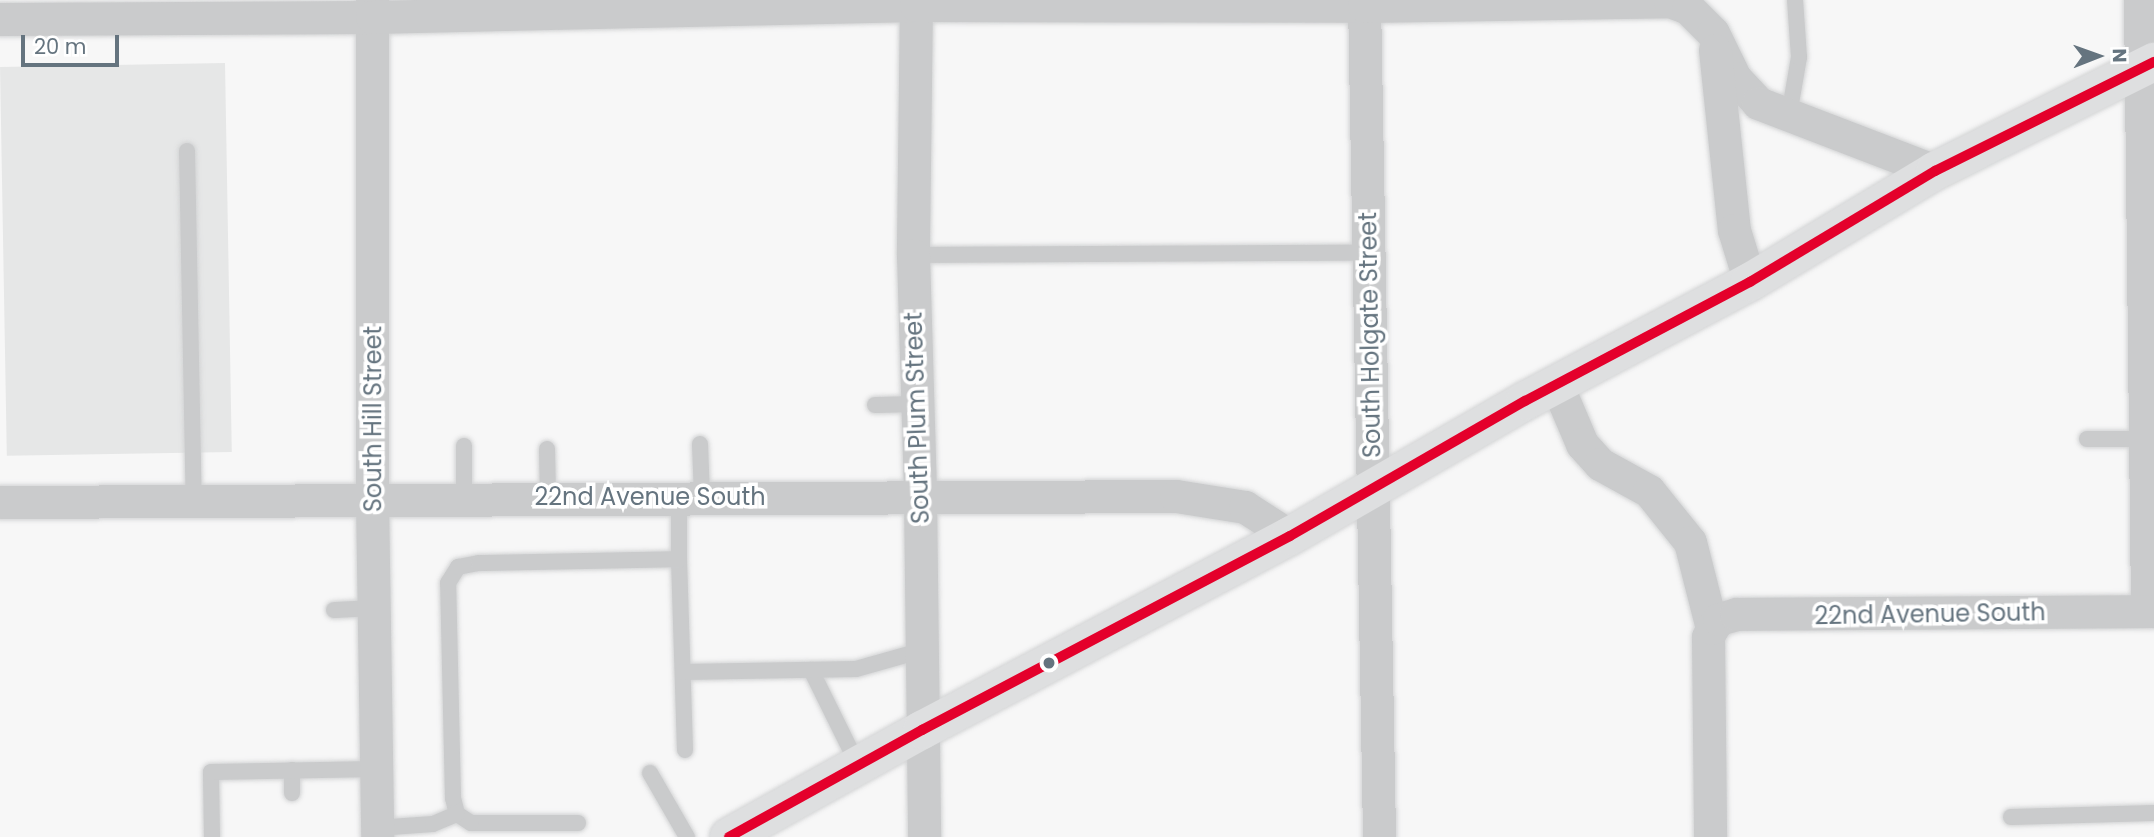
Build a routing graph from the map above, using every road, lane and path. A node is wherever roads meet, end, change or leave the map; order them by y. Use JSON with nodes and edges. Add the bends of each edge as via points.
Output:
{"nodes":[{"id":1,"x":1703,"y":0,"type":"edge"},
{"id":2,"x":1795,"y":0,"type":"edge"},
{"id":3,"x":2140,"y":0,"type":"edge"},
{"id":4,"x":916,"y":3,"type":"edge"},
{"id":5,"x":985,"y":3,"type":"edge"},
{"id":6,"x":1364,"y":3,"type":"edge"},
{"id":7,"x":428,"y":7,"type":"edge"},
{"id":8,"x":372,"y":8,"type":"edge"},
{"id":9,"x":0,"y":19,"type":"edge"},
{"id":10,"x":1713,"y":33,"type":"junction"},
{"id":11,"x":2150,"y":69,"type":"edge"},
{"id":12,"x":1789,"y":115,"type":"junction"},
{"id":13,"x":187,"y":151,"type":"dead end"},
{"id":14,"x":1935,"y":171,"type":"junction"},
{"id":15,"x":2149,"y":241,"type":"edge"},
{"id":16,"x":1369,"y":253,"type":"junction"},
{"id":17,"x":913,"y":255,"type":"junction"},
{"id":18,"x":1750,"y":282,"type":"junction"},
{"id":19,"x":2149,"y":346,"type":"edge"},
{"id":20,"x":1557,"y":384,"type":"junction"},
{"id":21,"x":917,"y":404,"type":"junction"},
{"id":22,"x":874,"y":405,"type":"dead end"},
{"id":23,"x":2087,"y":439,"type":"dead end"},
{"id":24,"x":2145,"y":439,"type":"junction"},
{"id":25,"x":700,"y":444,"type":"dead end"},
{"id":26,"x":464,"y":446,"type":"dead end"},
{"id":27,"x":548,"y":449,"type":"dead end"},
{"id":28,"x":1373,"y":485,"type":"junction"},
{"id":29,"x":920,"y":496,"type":"junction"},
{"id":30,"x":690,"y":497,"type":"junction"},
{"id":31,"x":548,"y":498,"type":"junction"},
{"id":32,"x":464,"y":499,"type":"junction"},
{"id":33,"x":372,"y":500,"type":"junction"},
{"id":34,"x":194,"y":501,"type":"junction"},
{"id":35,"x":0,"y":502,"type":"edge"},
{"id":36,"x":1290,"y":536,"type":"junction"},
{"id":37,"x":679,"y":559,"type":"junction"},
{"id":38,"x":374,"y":608,"type":"junction"},
{"id":39,"x":334,"y":610,"type":"dead end"},
{"id":40,"x":2150,"y":611,"type":"edge"},
{"id":41,"x":1712,"y":628,"type":"junction"},
{"id":42,"x":923,"y":650,"type":"junction"},
{"id":43,"x":811,"y":670,"type":"junction"},
{"id":44,"x":683,"y":672,"type":"junction"},
{"id":45,"x":922,"y":730,"type":"junction"},
{"id":46,"x":685,"y":750,"type":"dead end"},
{"id":47,"x":858,"y":766,"type":"junction"},
{"id":48,"x":376,"y":769,"type":"junction"},
{"id":49,"x":292,"y":770,"type":"junction"},
{"id":50,"x":650,"y":773,"type":"dead end"},
{"id":51,"x":292,"y":793,"type":"dead end"},
{"id":52,"x":2154,"y":813,"type":"edge"},
{"id":53,"x":457,"y":814,"type":"junction"},
{"id":54,"x":2011,"y":817,"type":"dead end"},
{"id":55,"x":578,"y":822,"type":"dead end"},
{"id":56,"x":377,"y":832,"type":"edge"},
{"id":57,"x":212,"y":837,"type":"edge"},
{"id":58,"x":687,"y":837,"type":"edge"},
{"id":59,"x":729,"y":837,"type":"edge"},
{"id":60,"x":923,"y":837,"type":"edge"},
{"id":61,"x":1378,"y":837,"type":"edge"},
{"id":62,"x":1710,"y":837,"type":"edge"}],
"edges":[{"from":1,"to":10,"type":"street"},
{"from":2,"to":12,"type":"lane","via":[[1799,57]]},
{"from":3,"to":11,"type":"street"},
{"from":4,"to":5,"type":"street"},
{"from":4,"to":7,"type":"street"},
{"from":4,"to":17,"type":"street","name":"South Plum Street"},
{"from":5,"to":6,"type":"street"},
{"from":6,"to":10,"type":"street","via":[[1670,1],[1688,8]]},
{"from":6,"to":16,"type":"street","name":"South Holgate Street"},
{"from":7,"to":8,"type":"street"},
{"from":8,"to":9,"type":"street"},
{"from":8,"to":33,"type":"street","name":"South Hill Street"},
{"from":10,"to":12,"type":"street","via":[[1735,78],[1750,95]]},
{"from":10,"to":18,"type":"street","via":[[1734,230]]},
{"from":11,"to":14,"type":"main road"},
{"from":11,"to":15,"type":"street"},
{"from":12,"to":14,"type":"street"},
{"from":13,"to":34,"type":"lane"},
{"from":14,"to":18,"type":"main road"},
{"from":15,"to":19,"type":"street"},
{"from":16,"to":17,"type":"lane"},
{"from":16,"to":28,"type":"street","name":"South Holgate Street"},
{"from":17,"to":21,"type":"street","name":"South Plum Street"},
{"from":18,"to":20,"type":"main road"},
{"from":19,"to":24,"type":"street"},
{"from":20,"to":28,"type":"main road"},
{"from":20,"to":41,"type":"street","via":[[1583,444],[1600,464],[1649,491],[1690,542]]},
{"from":21,"to":22,"type":"lane"},
{"from":21,"to":29,"type":"street","name":"South Plum Street"},
{"from":23,"to":24,"type":"lane"},
{"from":24,"to":40,"type":"street"},
{"from":25,"to":30,"type":"lane"},
{"from":26,"to":32,"type":"lane"},
{"from":27,"to":31,"type":"lane"},
{"from":28,"to":36,"type":"main road"},
{"from":28,"to":61,"type":"street","name":"South Holgate Street"},
{"from":29,"to":30,"type":"street","name":"22nd Avenue South"},
{"from":29,"to":36,"type":"street","name":"22nd Avenue South","via":[[1176,496],[1245,507]]},
{"from":29,"to":42,"type":"street","name":"South Plum Street"},
{"from":30,"to":31,"type":"street","name":"22nd Avenue South"},
{"from":30,"to":37,"type":"lane"},
{"from":31,"to":32,"type":"street","name":"22nd Avenue South"},
{"from":32,"to":33,"type":"street","name":"22nd Avenue South"},
{"from":33,"to":34,"type":"street","name":"22nd Avenue South"},
{"from":33,"to":38,"type":"street","name":"South Hill Street"},
{"from":34,"to":35,"type":"street","name":"22nd Avenue South"},
{"from":36,"to":45,"type":"main road"},
{"from":37,"to":44,"type":"lane"},
{"from":37,"to":53,"type":"lane","via":[[458,567],[448,583]]},
{"from":38,"to":39,"type":"lane"},
{"from":38,"to":48,"type":"street","name":"South Hill Street"},
{"from":40,"to":41,"type":"street","name":"22nd Avenue South","via":[[1736,614]]},
{"from":41,"to":62,"type":"street","via":[[1708,637]]},
{"from":42,"to":43,"type":"lane","via":[[856,669]]},
{"from":42,"to":45,"type":"street","name":"South Plum Street"},
{"from":43,"to":44,"type":"lane"},
{"from":43,"to":47,"type":"lane"},
{"from":44,"to":46,"type":"lane"},
{"from":45,"to":47,"type":"main road"},
{"from":45,"to":60,"type":"street","name":"South Plum Street"},
{"from":47,"to":59,"type":"main road"},
{"from":48,"to":49,"type":"lane"},
{"from":48,"to":56,"type":"street","name":"South Hill Street"},
{"from":49,"to":51,"type":"lane"},
{"from":49,"to":57,"type":"lane","via":[[211,772]]},
{"from":50,"to":58,"type":"lane"},
{"from":52,"to":54,"type":"lane"},
{"from":53,"to":55,"type":"lane","via":[[471,823]]},
{"from":53,"to":56,"type":"lane","via":[[433,824]]}]}
